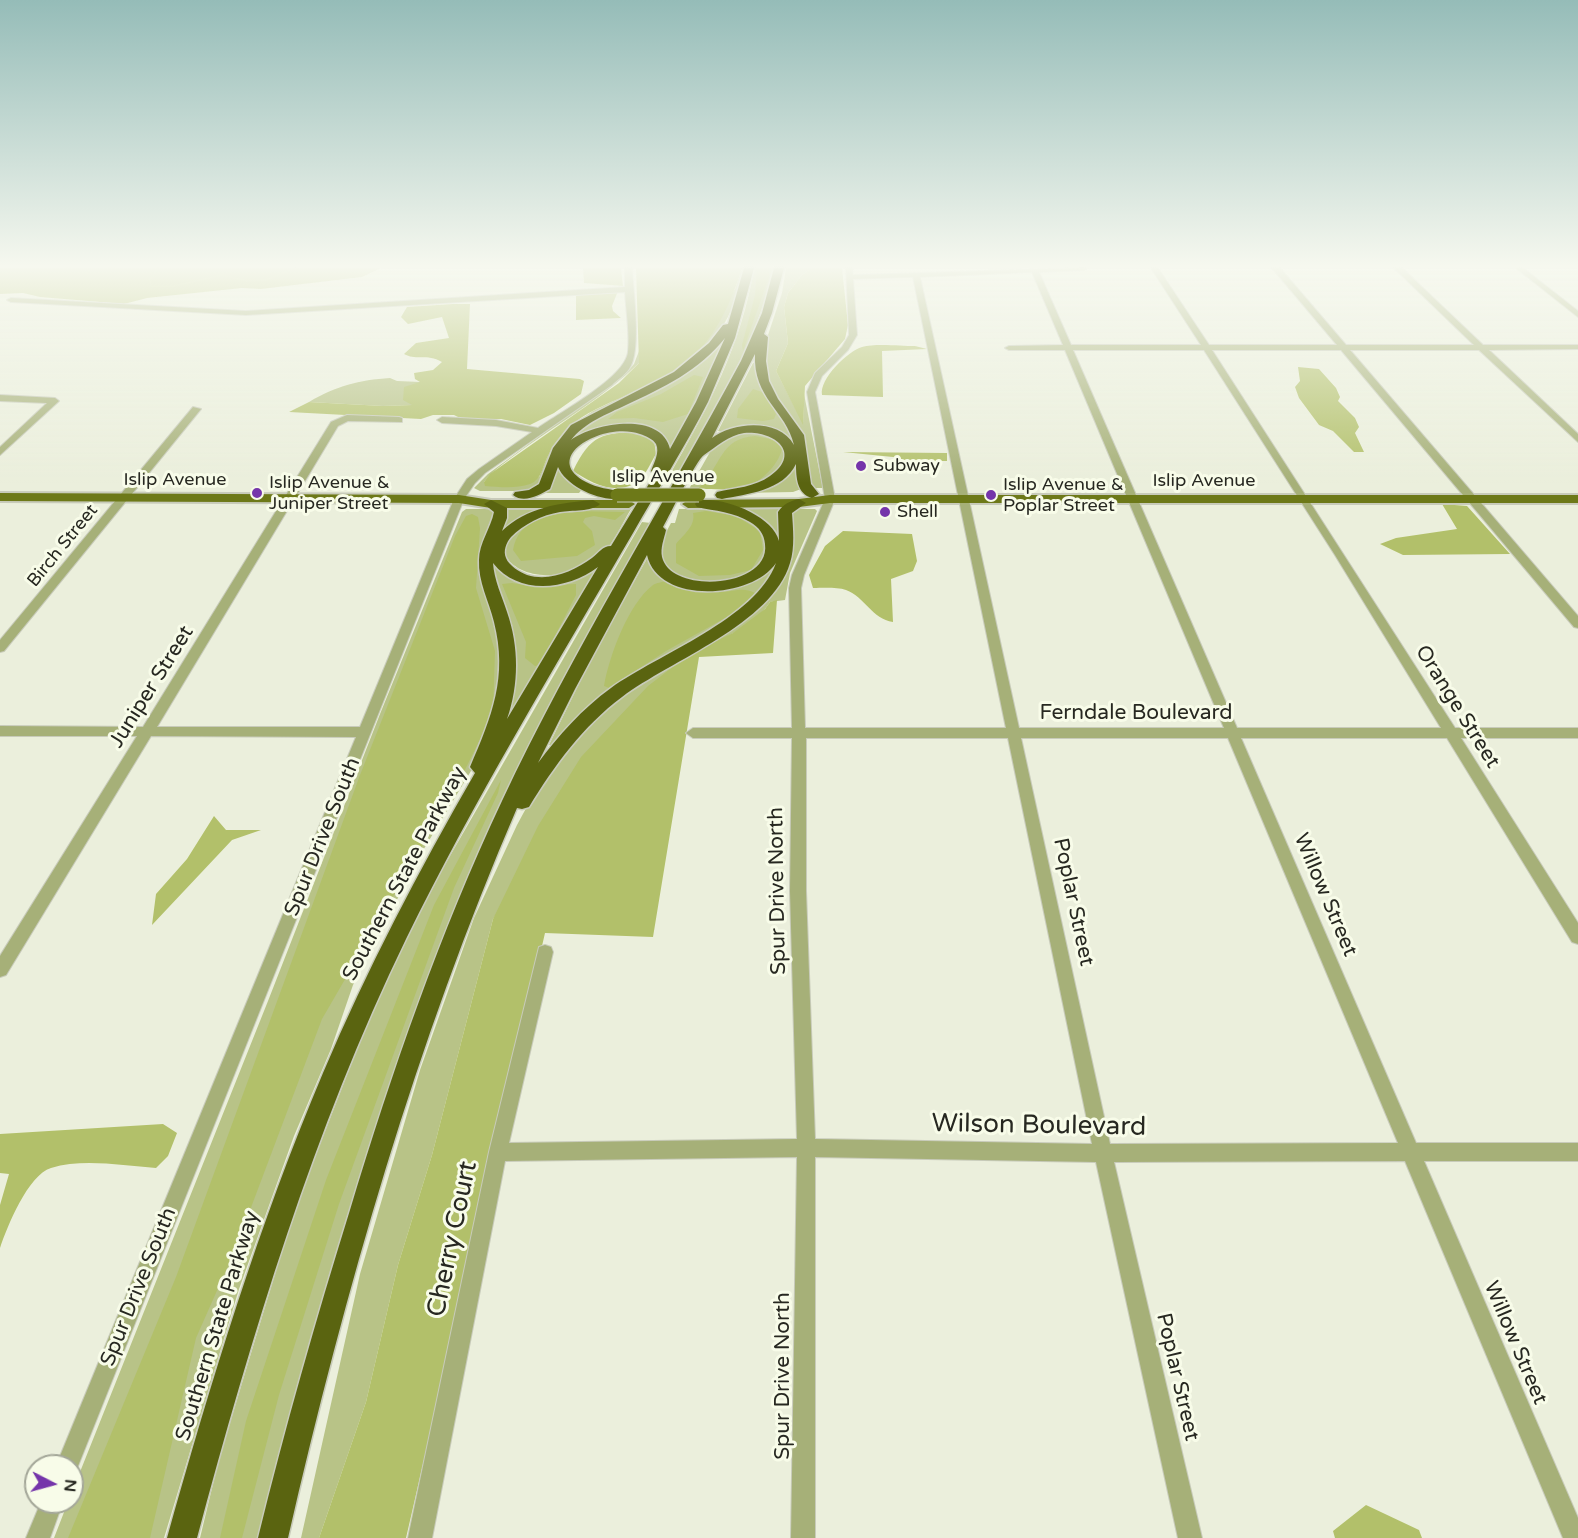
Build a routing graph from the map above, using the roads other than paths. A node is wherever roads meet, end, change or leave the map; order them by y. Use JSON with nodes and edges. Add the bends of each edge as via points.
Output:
{"nodes":[{"id":1,"x":633,"y":340,"type":"edge"},
{"id":2,"x":717,"y":340,"type":"edge"},
{"id":3,"x":728,"y":340,"type":"edge"},
{"id":4,"x":756,"y":340,"type":"edge"},
{"id":5,"x":762,"y":340,"type":"edge"},
{"id":6,"x":850,"y":340,"type":"edge"},
{"id":7,"x":930,"y":340,"type":"edge"},
{"id":8,"x":1065,"y":340,"type":"edge"},
{"id":9,"x":1201,"y":340,"type":"edge"},
{"id":10,"x":1336,"y":340,"type":"edge"},
{"id":11,"x":1474,"y":340,"type":"edge"},
{"id":12,"x":1482,"y":347,"type":"junction"},
{"id":13,"x":1578,"y":347,"type":"edge"},
{"id":14,"x":1009,"y":348,"type":"dead end"},
{"id":15,"x":1069,"y":348,"type":"junction"},
{"id":16,"x":1206,"y":348,"type":"junction"},
{"id":17,"x":1343,"y":348,"type":"junction"},
{"id":18,"x":0,"y":398,"type":"edge"},
{"id":19,"x":196,"y":409,"type":"dead end"},
{"id":20,"x":399,"y":420,"type":"dead end"},
{"id":21,"x":442,"y":420,"type":"dead end"},
{"id":22,"x":539,"y":431,"type":"junction"},
{"id":23,"x":1578,"y":439,"type":"edge"},
{"id":24,"x":0,"y":452,"type":"edge"},
{"id":25,"x":689,"y":466,"type":"junction"},
{"id":26,"x":654,"y":486,"type":"junction"},
{"id":27,"x":520,"y":495,"type":"junction"},
{"id":28,"x":617,"y":495,"type":"junction"},
{"id":29,"x":722,"y":495,"type":"junction"},
{"id":30,"x":0,"y":497,"type":"edge"},
{"id":31,"x":124,"y":498,"type":"junction"},
{"id":32,"x":291,"y":498,"type":"junction"},
{"id":33,"x":805,"y":499,"type":"junction"},
{"id":34,"x":830,"y":499,"type":"junction"},
{"id":35,"x":1302,"y":499,"type":"junction"},
{"id":36,"x":1470,"y":499,"type":"junction"},
{"id":37,"x":1578,"y":499,"type":"edge"},
{"id":38,"x":459,"y":500,"type":"junction"},
{"id":39,"x":964,"y":500,"type":"junction"},
{"id":40,"x":1134,"y":500,"type":"junction"},
{"id":41,"x":696,"y":501,"type":"junction"},
{"id":42,"x":491,"y":504,"type":"junction"},
{"id":43,"x":593,"y":504,"type":"junction"},
{"id":44,"x":665,"y":509,"type":"junction"},
{"id":45,"x":628,"y":529,"type":"junction"},
{"id":46,"x":1578,"y":624,"type":"edge"},
{"id":47,"x":0,"y":648,"type":"edge"},
{"id":48,"x":0,"y":731,"type":"edge"},
{"id":49,"x":148,"y":732,"type":"junction"},
{"id":50,"x":365,"y":732,"type":"junction"},
{"id":51,"x":693,"y":733,"type":"dead end"},
{"id":52,"x":799,"y":733,"type":"junction"},
{"id":53,"x":1013,"y":733,"type":"junction"},
{"id":54,"x":1233,"y":733,"type":"junction"},
{"id":55,"x":1450,"y":733,"type":"junction"},
{"id":56,"x":1578,"y":733,"type":"edge"},
{"id":57,"x":445,"y":845,"type":"junction"},
{"id":58,"x":483,"y":868,"type":"junction"},
{"id":59,"x":1578,"y":937,"type":"edge"},
{"id":60,"x":545,"y":952,"type":"dead end"},
{"id":61,"x":0,"y":970,"type":"edge"},
{"id":62,"x":806,"y":1148,"type":"junction"},
{"id":63,"x":498,"y":1152,"type":"junction"},
{"id":64,"x":1411,"y":1152,"type":"junction"},
{"id":65,"x":1578,"y":1152,"type":"edge"},
{"id":66,"x":1103,"y":1154,"type":"junction"},
{"id":67,"x":72,"y":1454,"type":"edge"},
{"id":68,"x":47,"y":1514,"type":"edge"},
{"id":69,"x":38,"y":1538,"type":"edge"},
{"id":70,"x":182,"y":1538,"type":"edge"},
{"id":71,"x":273,"y":1538,"type":"edge"},
{"id":72,"x":420,"y":1538,"type":"edge"},
{"id":73,"x":803,"y":1538,"type":"edge"},
{"id":74,"x":1190,"y":1538,"type":"edge"},
{"id":75,"x":1575,"y":1538,"type":"edge"}],
"edges":[{"from":1,"to":22,"type":"street","name":"Spur Drive South","via":[[626,367]]},
{"from":2,"to":27,"type":"highway","via":[[706,353],[674,376],[575,428],[556,451],[545,486],[533,494]]},
{"from":3,"to":26,"type":"highway","name":"Southern State Parkway","via":[[719,367],[683,438]]},
{"from":4,"to":25,"type":"highway"},
{"from":5,"to":33,"type":"highway","via":[[763,382],[800,439]]},
{"from":6,"to":34,"type":"street","via":[[818,375],[811,393]]},
{"from":7,"to":39,"type":"street","name":"Poplar Street"},
{"from":8,"to":15,"type":"street","name":"Willow Street"},
{"from":9,"to":16,"type":"street","name":"Orange Street"},
{"from":10,"to":17,"type":"street"},
{"from":11,"to":12,"type":"street"},
{"from":12,"to":13,"type":"street"},
{"from":12,"to":17,"type":"street"},
{"from":12,"to":23,"type":"street"},
{"from":14,"to":15,"type":"street"},
{"from":15,"to":16,"type":"street"},
{"from":15,"to":40,"type":"street","name":"Willow Street"},
{"from":16,"to":17,"type":"street"},
{"from":16,"to":35,"type":"street","name":"Orange Street"},
{"from":17,"to":36,"type":"street"},
{"from":18,"to":24,"type":"street","via":[[55,401]]},
{"from":19,"to":31,"type":"street","name":"Birch Street"},
{"from":20,"to":32,"type":"street","name":"Juniper Street","via":[[347,418],[334,424]]},
{"from":21,"to":22,"type":"street","via":[[496,423]]},
{"from":22,"to":38,"type":"street","name":"Spur Drive South","via":[[482,471]]},
{"from":25,"to":29,"type":"highway","via":[[713,441],[733,431],[771,432],[789,443],[791,460],[777,479]]},
{"from":25,"to":44,"type":"highway"},
{"from":26,"to":28,"type":"highway","via":[[663,452],[656,437],[623,427],[582,436],[567,452],[565,468],[577,482]]},
{"from":26,"to":45,"type":"highway","name":"Southern State Parkway"},
{"from":27,"to":28,"type":"main road","name":"Islip Avenue"},
{"from":27,"to":38,"type":"main road","name":"Islip Avenue","via":[[483,495]]},
{"from":28,"to":41,"type":"main road","name":"Islip Avenue","bridge":true},
{"from":29,"to":33,"type":"main road","name":"Islip Avenue"},
{"from":29,"to":41,"type":"main road","name":"Islip Avenue"},
{"from":30,"to":31,"type":"main road","name":"Islip Avenue"},
{"from":31,"to":32,"type":"main road","name":"Islip Avenue"},
{"from":31,"to":47,"type":"street","name":"Birch Street"},
{"from":32,"to":38,"type":"main road","name":"Islip Avenue"},
{"from":32,"to":49,"type":"street","name":"Juniper Street"},
{"from":33,"to":34,"type":"main road","name":"Islip Avenue"},
{"from":33,"to":41,"type":"main road","name":"Islip Avenue"},
{"from":33,"to":58,"type":"highway","via":[[785,512],[786,549],[773,585],[736,619],[647,670],[589,715],[543,768]]},
{"from":34,"to":39,"type":"main road","name":"Islip Avenue"},
{"from":34,"to":52,"type":"street","name":"Spur Drive North","via":[[795,588]]},
{"from":35,"to":36,"type":"main road","name":"Islip Avenue"},
{"from":35,"to":40,"type":"main road","name":"Islip Avenue"},
{"from":35,"to":55,"type":"street","name":"Orange Street"},
{"from":36,"to":37,"type":"main road","name":"Islip Avenue"},
{"from":36,"to":46,"type":"street"},
{"from":38,"to":42,"type":"main road","name":"Islip Avenue"},
{"from":38,"to":50,"type":"street","name":"Spur Drive South"},
{"from":39,"to":40,"type":"main road","name":"Islip Avenue"},
{"from":39,"to":53,"type":"street","name":"Poplar Street"},
{"from":40,"to":54,"type":"street","name":"Willow Street"},
{"from":41,"to":43,"type":"main road","name":"Islip Avenue"},
{"from":41,"to":44,"type":"highway","via":[[737,510],[761,523],[773,542],[767,565],[756,574],[726,585],[676,580],[656,563],[654,551]]},
{"from":42,"to":43,"type":"main road","name":"Islip Avenue"},
{"from":42,"to":57,"type":"highway","via":[[501,512],[485,559],[508,642],[507,695]]},
{"from":43,"to":45,"type":"highway","via":[[538,514],[511,528],[499,548],[504,569],[530,580],[579,574],[603,557]]},
{"from":44,"to":58,"type":"highway","via":[[575,671]]},
{"from":45,"to":57,"type":"highway","name":"Southern State Parkway"},
{"from":48,"to":49,"type":"street"},
{"from":49,"to":50,"type":"street"},
{"from":49,"to":61,"type":"street","name":"Juniper Street"},
{"from":50,"to":67,"type":"street","name":"Spur Drive South"},
{"from":51,"to":52,"type":"street","name":"Ferndale Boulevard"},
{"from":52,"to":53,"type":"street","name":"Ferndale Boulevard"},
{"from":52,"to":62,"type":"street","name":"Spur Drive North","via":[[798,891]]},
{"from":53,"to":54,"type":"street","name":"Ferndale Boulevard"},
{"from":53,"to":66,"type":"street","name":"Poplar Street"},
{"from":54,"to":55,"type":"street","name":"Ferndale Boulevard"},
{"from":54,"to":64,"type":"street","name":"Willow Street"},
{"from":55,"to":56,"type":"street","name":"Ferndale Boulevard"},
{"from":55,"to":59,"type":"street","name":"Orange Street"},
{"from":57,"to":70,"type":"highway","name":"Southern State Parkway","via":[[355,1026],[307,1141],[261,1267]]},
{"from":58,"to":71,"type":"highway","via":[[416,1044],[369,1187],[324,1340]]},
{"from":60,"to":63,"type":"street","name":"Cherry Court"},
{"from":62,"to":63,"type":"street","name":"Wilson Boulevard"},
{"from":62,"to":66,"type":"street","name":"Wilson Boulevard"},
{"from":62,"to":73,"type":"street","name":"Spur Drive North"},
{"from":63,"to":72,"type":"street","name":"Cherry Court"},
{"from":64,"to":65,"type":"street","name":"Wilson Boulevard"},
{"from":64,"to":66,"type":"street","name":"Wilson Boulevard"},
{"from":64,"to":75,"type":"street","name":"Willow Street"},
{"from":66,"to":74,"type":"street","name":"Poplar Street"},
{"from":68,"to":69,"type":"street"}]}
